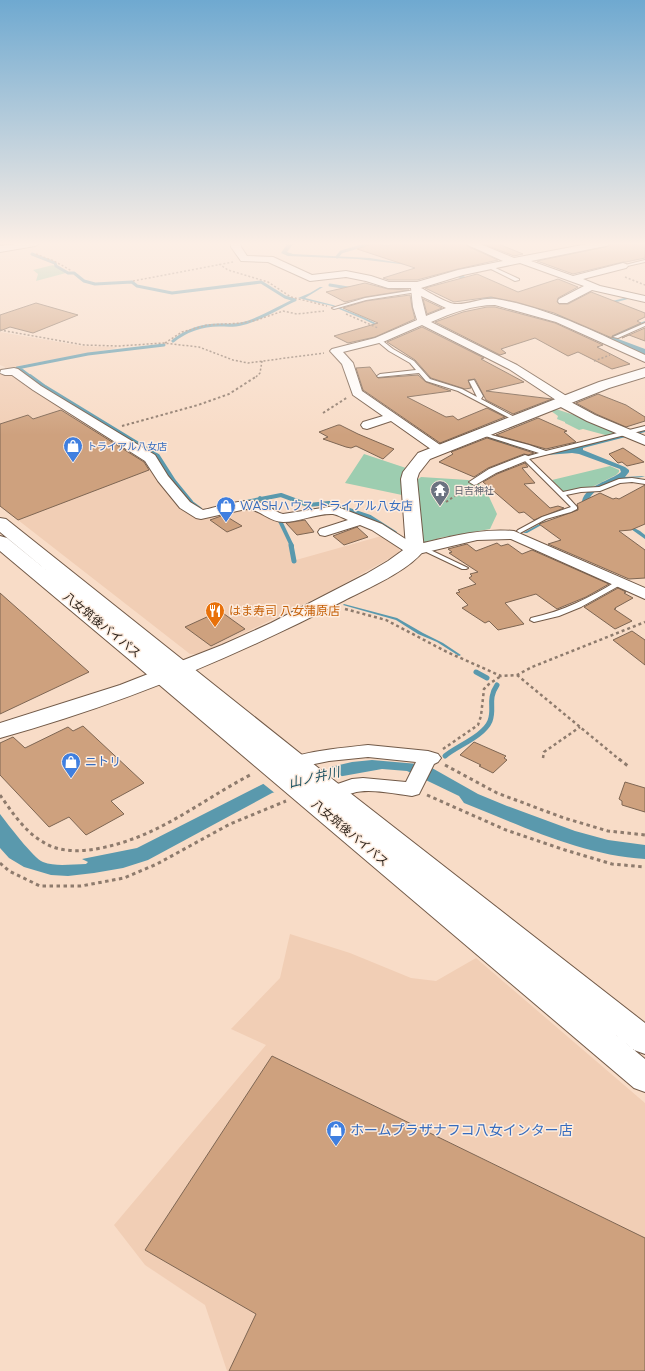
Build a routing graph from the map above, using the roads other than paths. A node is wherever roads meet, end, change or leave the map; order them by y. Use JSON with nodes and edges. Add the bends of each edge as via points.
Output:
{"nodes":[{"id":1,"x":338,"y":307,"type":"edge"},
{"id":2,"x":419,"y":307,"type":"edge"},
{"id":3,"x":459,"y":307,"type":"edge"},
{"id":4,"x":514,"y":307,"type":"edge"},
{"id":5,"x":335,"y":308,"type":"road end"},
{"id":6,"x":454,"y":308,"type":"joint"},
{"id":7,"x":422,"y":321,"type":"junction"},
{"id":8,"x":645,"y":324,"type":"edge"},
{"id":9,"x":616,"y":337,"type":"dead end"},
{"id":10,"x":379,"y":340,"type":"junction"},
{"id":11,"x":645,"y":359,"type":"edge"},
{"id":12,"x":420,"y":371,"type":"junction"},
{"id":13,"x":5,"y":372,"type":"dead end"},
{"id":14,"x":645,"y":372,"type":"edge"},
{"id":15,"x":380,"y":376,"type":"dead end"},
{"id":16,"x":472,"y":381,"type":"dead end"},
{"id":17,"x":563,"y":401,"type":"junction"},
{"id":18,"x":482,"y":402,"type":"junction"},
{"id":19,"x":392,"y":417,"type":"junction"},
{"id":20,"x":517,"y":420,"type":"junction"},
{"id":21,"x":367,"y":425,"type":"dead end"},
{"id":22,"x":645,"y":428,"type":"edge"},
{"id":23,"x":480,"y":435,"type":"junction"},
{"id":24,"x":632,"y":435,"type":"edge"},
{"id":25,"x":440,"y":449,"type":"junction"},
{"id":26,"x":544,"y":454,"type":"junction"},
{"id":27,"x":526,"y":458,"type":"junction"},
{"id":28,"x":645,"y":482,"type":"edge"},
{"id":29,"x":470,"y":485,"type":"road end"},
{"id":30,"x":562,"y":494,"type":"junction"},
{"id":31,"x":362,"y":520,"type":"junction"},
{"id":32,"x":0,"y":523,"type":"edge"},
{"id":33,"x":325,"y":532,"type":"dead end"},
{"id":34,"x":517,"y":533,"type":"junction"},
{"id":35,"x":0,"y":542,"type":"edge"},
{"id":36,"x":417,"y":550,"type":"junction"},
{"id":37,"x":464,"y":568,"type":"dead end"},
{"id":38,"x":620,"y":583,"type":"junction"},
{"id":39,"x":645,"y":594,"type":"edge"},
{"id":40,"x":534,"y":620,"type":"dead end"},
{"id":41,"x":173,"y":673,"type":"junction"},
{"id":42,"x":0,"y":731,"type":"edge"},
{"id":43,"x":302,"y":780,"type":"junction"},
{"id":44,"x":645,"y":1041,"type":"edge"},
{"id":45,"x":645,"y":1078,"type":"edge"}],
"edges":[{"from":1,"to":5,"type":"lane"},
{"from":2,"to":7,"type":"street"},
{"from":3,"to":6,"type":"street"},
{"from":4,"to":11,"type":"street","via":[[560,320]]},
{"from":6,"to":7,"type":"street"},
{"from":7,"to":10,"type":"street"},
{"from":7,"to":17,"type":"street","via":[[513,368]]},
{"from":8,"to":9,"type":"lane"},
{"from":10,"to":12,"type":"lane","via":[[390,350],[412,362]]},
{"from":10,"to":19,"type":"street","via":[[336,351],[348,363],[356,392]]},
{"from":12,"to":15,"type":"lane"},
{"from":12,"to":18,"type":"lane","via":[[434,382],[460,390]]},
{"from":13,"to":31,"type":"street","via":[[14,371],[49,396],[150,458],[162,478],[185,505],[201,515],[246,505],[255,506],[273,516],[283,518],[330,509]]},
{"from":14,"to":17,"type":"street"},
{"from":16,"to":18,"type":"lane"},
{"from":17,"to":20,"type":"street"},
{"from":17,"to":24,"type":"street","via":[[591,418]]},
{"from":18,"to":20,"type":"lane"},
{"from":19,"to":21,"type":"street"},
{"from":19,"to":25,"type":"street"},
{"from":20,"to":23,"type":"street"},
{"from":22,"to":24,"type":"lane"},
{"from":23,"to":25,"type":"street"},
{"from":23,"to":26,"type":"lane","via":[[527,446]]},
{"from":24,"to":26,"type":"lane"},
{"from":25,"to":36,"type":"street","via":[[424,456],[411,472],[409,479]]},
{"from":26,"to":27,"type":"lane"},
{"from":27,"to":29,"type":"street","via":[[485,474]]},
{"from":27,"to":30,"type":"lane"},
{"from":28,"to":30,"type":"lane","via":[[632,480],[600,489]]},
{"from":30,"to":34,"type":"lane","via":[[575,508],[544,518]]},
{"from":31,"to":33,"type":"street"},
{"from":31,"to":36,"type":"street"},
{"from":32,"to":41,"type":"highway","name":"八女筑後バイパス"},
{"from":34,"to":36,"type":"street","via":[[498,532],[461,538]]},
{"from":34,"to":38,"type":"street"},
{"from":35,"to":41,"type":"highway","name":"八女筑後バイパス"},
{"from":36,"to":37,"type":"lane"},
{"from":36,"to":41,"type":"street","via":[[394,566],[328,602],[258,637]]},
{"from":38,"to":39,"type":"street"},
{"from":38,"to":40,"type":"lane","via":[[582,604]]},
{"from":41,"to":42,"type":"street","via":[[118,694]]},
{"from":41,"to":43,"type":"highway","name":"八女筑後バイパス"},
{"from":43,"to":43,"type":"street","via":[[329,755],[368,751],[428,759],[413,787],[352,786]]},
{"from":43,"to":44,"type":"highway","name":"八女筑後バイパス"},
{"from":43,"to":45,"type":"highway","name":"八女筑後バイパス"}]}
